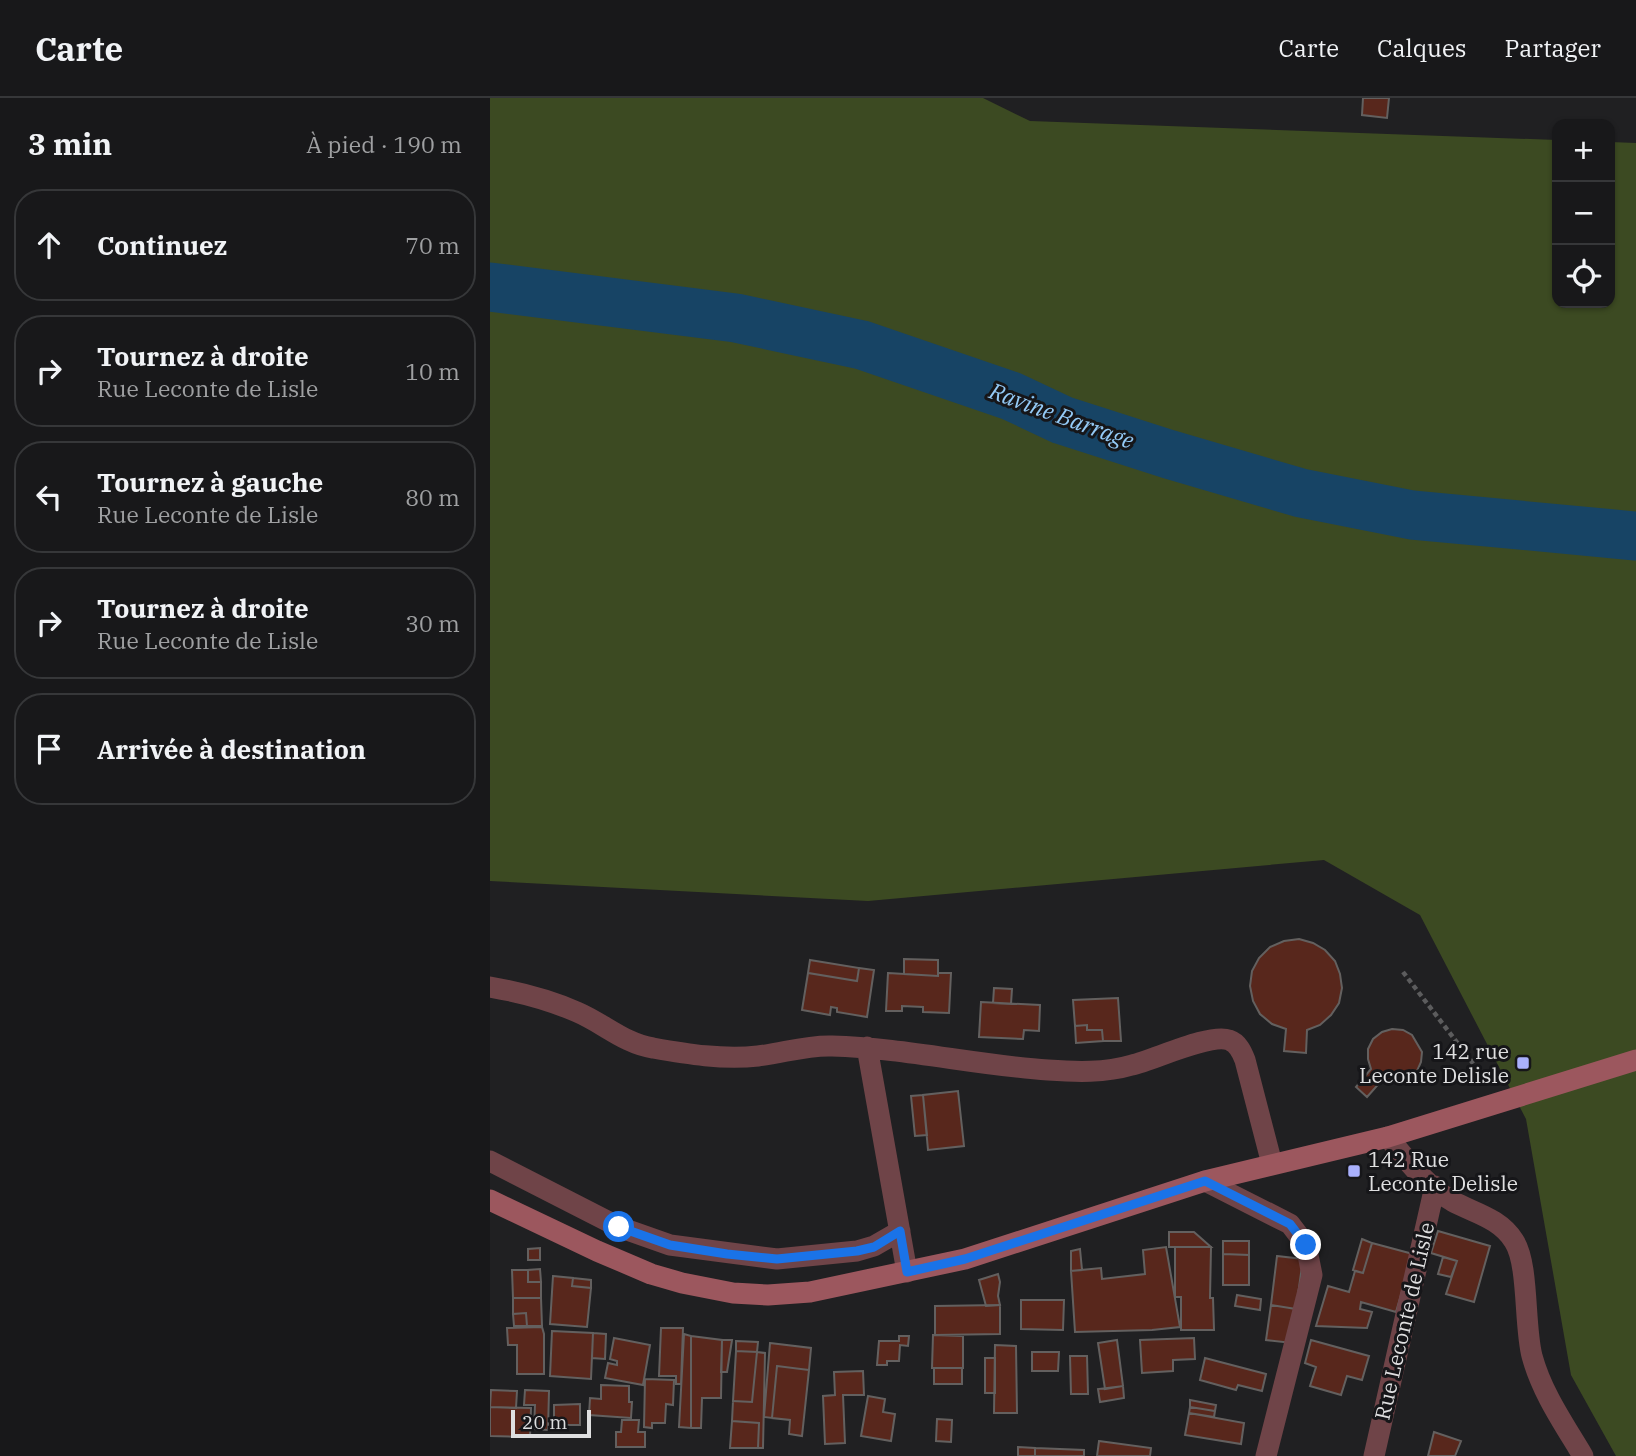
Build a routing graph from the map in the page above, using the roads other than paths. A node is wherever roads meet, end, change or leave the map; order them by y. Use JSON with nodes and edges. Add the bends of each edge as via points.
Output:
{"nodes":[{"id":1,"x":490,"y":987,"type":"edge"},
{"id":2,"x":867,"y":1047,"type":"junction"},
{"id":3,"x":1636,"y":1060,"type":"edge"},
{"id":4,"x":1388,"y":1137,"type":"junction"},
{"id":5,"x":490,"y":1161,"type":"edge"},
{"id":6,"x":1272,"y":1164,"type":"junction"},
{"id":7,"x":1205,"y":1181,"type":"junction"},
{"id":8,"x":1435,"y":1186,"type":"junction"},
{"id":9,"x":490,"y":1200,"type":"edge"},
{"id":10,"x":900,"y":1231,"type":"junction"},
{"id":11,"x":907,"y":1272,"type":"junction"},
{"id":12,"x":1266,"y":1456,"type":"edge"},
{"id":13,"x":1374,"y":1456,"type":"edge"},
{"id":14,"x":1583,"y":1456,"type":"edge"}],
"edges":[{"from":1,"to":2,"type":"street","via":[[576,1012],[649,1048],[716,1058],[757,1056],[809,1045]]},
{"from":2,"to":6,"type":"street","via":[[966,1062],[1091,1072],[1130,1066],[1210,1040],[1230,1040],[1245,1060]]},
{"from":2,"to":10,"type":"street"},
{"from":3,"to":4,"type":"main road"},
{"from":4,"to":6,"type":"main road"},
{"from":4,"to":8,"type":"street"},
{"from":5,"to":10,"type":"street","via":[[619,1227],[670,1245],[777,1259],[857,1251],[874,1247]]},
{"from":6,"to":7,"type":"main road"},
{"from":7,"to":11,"type":"main road","via":[[965,1259]]},
{"from":7,"to":12,"type":"street","via":[[1290,1224],[1306,1245],[1312,1275]]},
{"from":8,"to":13,"type":"street","name":"Rue Leconte de Lisle"},
{"from":8,"to":14,"type":"street","via":[[1451,1200],[1490,1217],[1514,1241],[1523,1270],[1532,1357],[1543,1389]]},
{"from":9,"to":11,"type":"main road","via":[[651,1274],[708,1289],[768,1295],[810,1292]]},
{"from":10,"to":11,"type":"street"}]}
